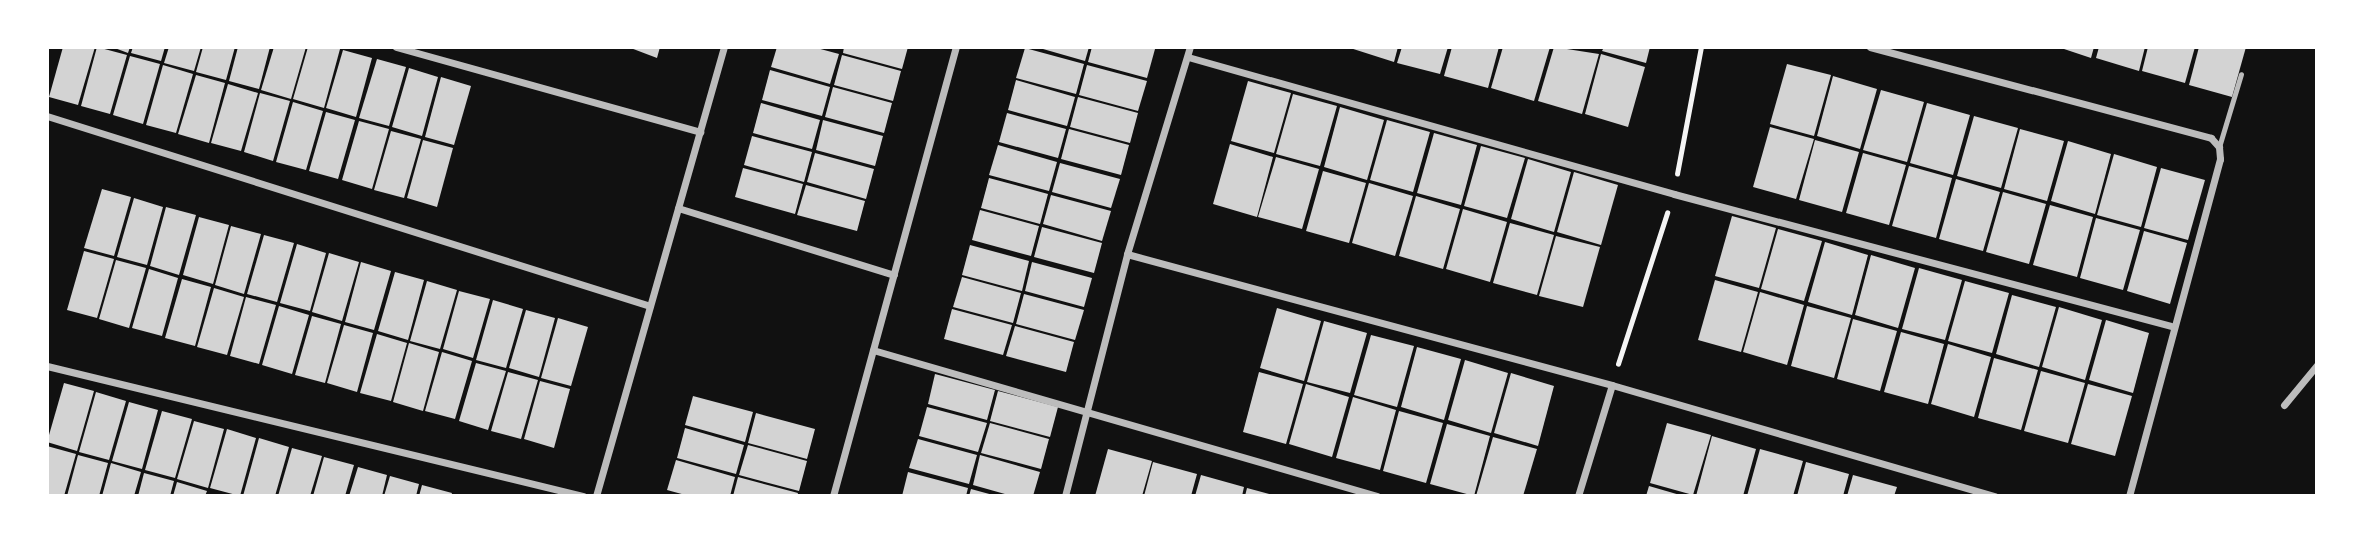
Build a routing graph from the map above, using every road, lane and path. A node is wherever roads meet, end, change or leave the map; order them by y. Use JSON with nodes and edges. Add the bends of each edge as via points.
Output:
{"nodes":[{"id":1,"x":396,"y":47,"type":"edge"},
{"id":2,"x":724,"y":47,"type":"edge"},
{"id":3,"x":956,"y":47,"type":"edge"},
{"id":4,"x":1190,"y":47,"type":"edge"},
{"id":5,"x":1700,"y":47,"type":"edge"},
{"id":6,"x":1870,"y":47,"type":"edge"},
{"id":7,"x":1188,"y":57,"type":"junction"},
{"id":8,"x":2241,"y":74,"type":"dead end"},
{"id":9,"x":47,"y":116,"type":"edge"},
{"id":10,"x":700,"y":132,"type":"junction"},
{"id":11,"x":2219,"y":147,"type":"junction"},
{"id":12,"x":1674,"y":194,"type":"junction"},
{"id":13,"x":678,"y":208,"type":"junction"},
{"id":14,"x":1127,"y":254,"type":"junction"},
{"id":15,"x":894,"y":275,"type":"junction"},
{"id":16,"x":650,"y":306,"type":"junction"},
{"id":17,"x":2171,"y":326,"type":"junction"},
{"id":18,"x":873,"y":350,"type":"junction"},
{"id":19,"x":2317,"y":365,"type":"edge"},
{"id":20,"x":47,"y":366,"type":"edge"},
{"id":21,"x":1612,"y":385,"type":"junction"},
{"id":22,"x":2284,"y":405,"type":"dead end"},
{"id":23,"x":1088,"y":412,"type":"junction"},
{"id":24,"x":583,"y":496,"type":"edge"},
{"id":25,"x":596,"y":496,"type":"edge"},
{"id":26,"x":833,"y":496,"type":"edge"},
{"id":27,"x":1065,"y":496,"type":"edge"},
{"id":28,"x":1377,"y":496,"type":"edge"},
{"id":29,"x":1578,"y":496,"type":"edge"},
{"id":30,"x":1995,"y":496,"type":"edge"},
{"id":31,"x":2129,"y":496,"type":"edge"}],
"edges":[{"from":1,"to":10,"type":"street"},
{"from":2,"to":10,"type":"street"},
{"from":3,"to":15,"type":"street"},
{"from":4,"to":7,"type":"street"},
{"from":5,"to":12,"type":"path"},
{"from":6,"to":11,"type":"street","via":[[2211,138]]},
{"from":7,"to":12,"type":"street"},
{"from":7,"to":14,"type":"street"},
{"from":8,"to":11,"type":"lane"},
{"from":9,"to":16,"type":"street"},
{"from":10,"to":13,"type":"street"},
{"from":11,"to":17,"type":"street","via":[[2220,159]]},
{"from":12,"to":17,"type":"street"},
{"from":12,"to":21,"type":"path"},
{"from":13,"to":15,"type":"street"},
{"from":13,"to":16,"type":"street"},
{"from":14,"to":21,"type":"street"},
{"from":14,"to":23,"type":"street"},
{"from":15,"to":18,"type":"street"},
{"from":16,"to":25,"type":"street"},
{"from":17,"to":31,"type":"street"},
{"from":18,"to":23,"type":"street"},
{"from":18,"to":26,"type":"street"},
{"from":19,"to":22,"type":"street"},
{"from":20,"to":24,"type":"street"},
{"from":21,"to":29,"type":"street"},
{"from":21,"to":30,"type":"street"},
{"from":23,"to":27,"type":"street"},
{"from":23,"to":28,"type":"street"}]}
